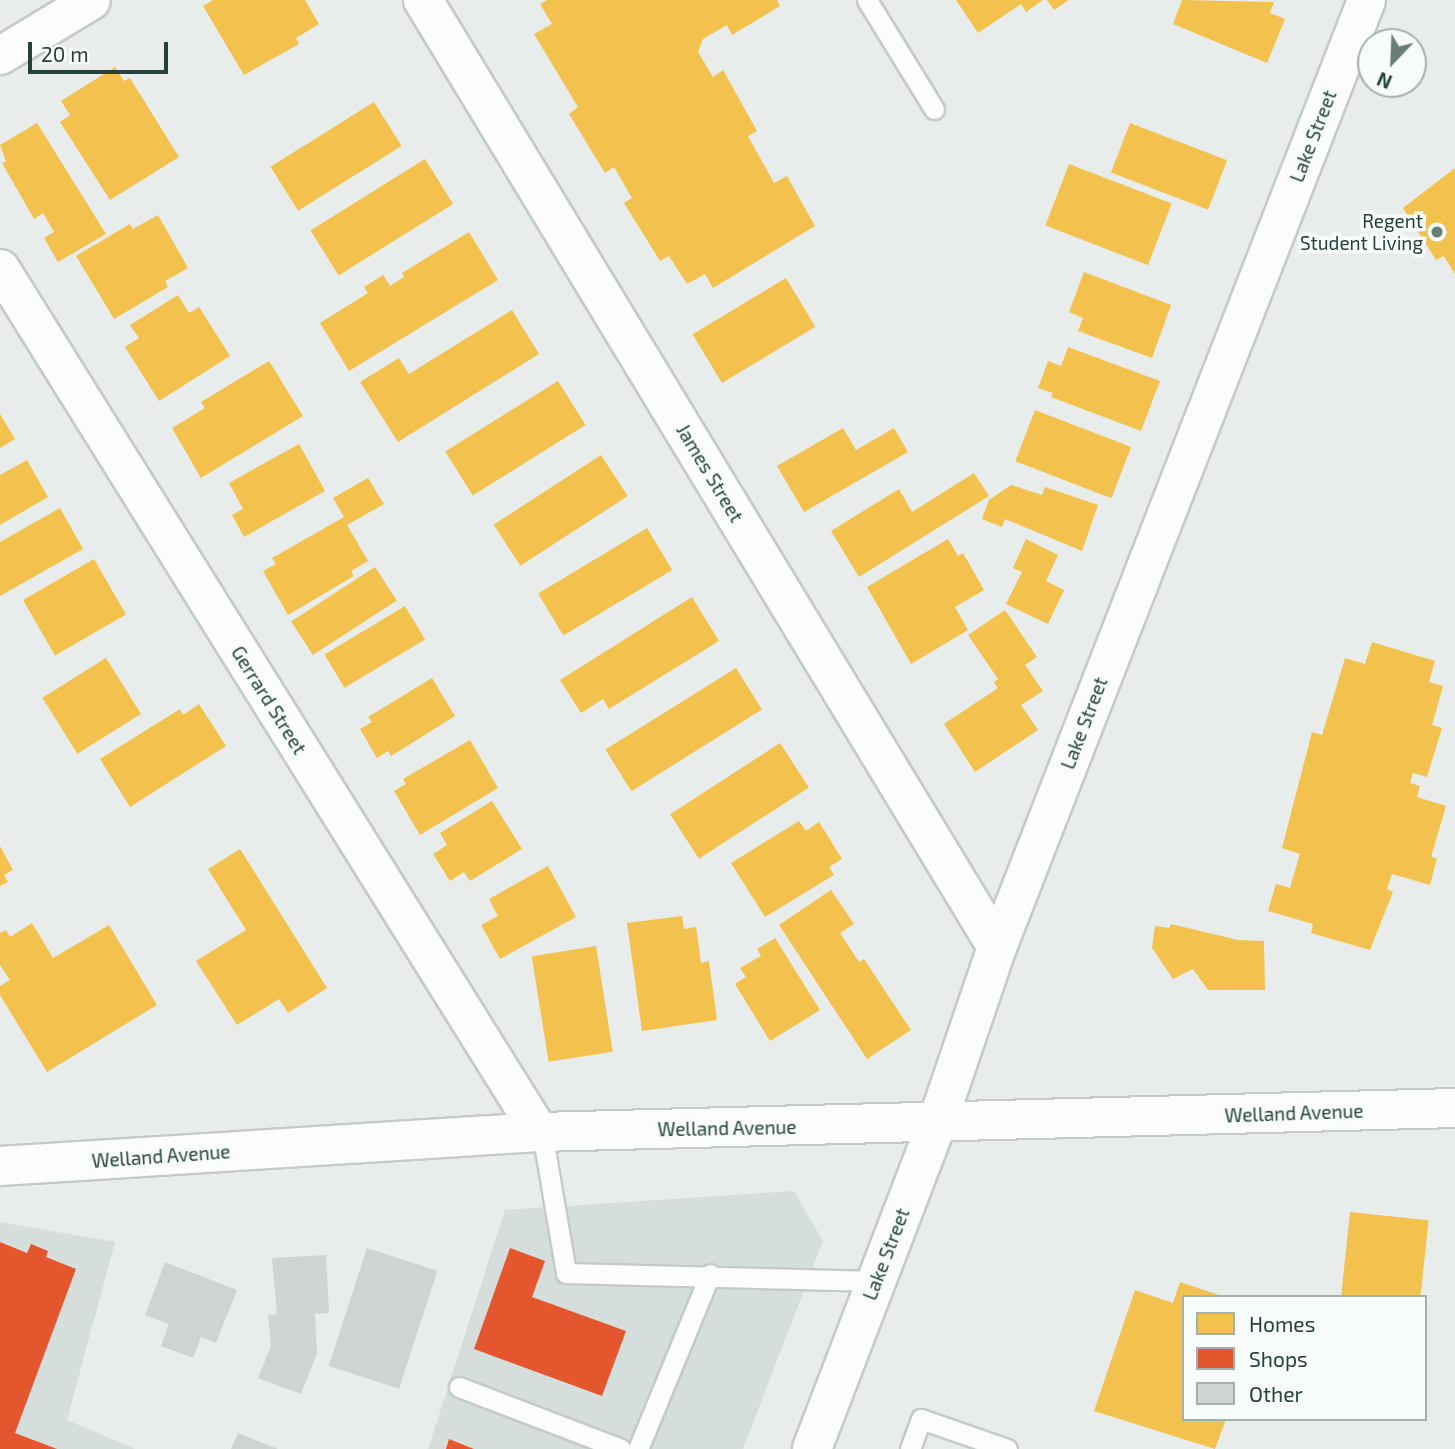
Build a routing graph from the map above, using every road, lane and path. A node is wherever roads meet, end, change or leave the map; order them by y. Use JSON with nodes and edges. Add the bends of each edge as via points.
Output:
{"nodes":[{"id":1,"x":91,"y":0,"type":"edge"},
{"id":2,"x":423,"y":0,"type":"edge"},
{"id":3,"x":867,"y":0,"type":"edge"},
{"id":4,"x":1366,"y":0,"type":"edge"},
{"id":5,"x":0,"y":55,"type":"edge"},
{"id":6,"x":934,"y":109,"type":"dead end"},
{"id":7,"x":0,"y":268,"type":"edge"},
{"id":8,"x":997,"y":947,"type":"junction"},
{"id":9,"x":1455,"y":1108,"type":"edge"},
{"id":10,"x":937,"y":1123,"type":"junction"},
{"id":11,"x":541,"y":1132,"type":"junction"},
{"id":12,"x":0,"y":1166,"type":"edge"},
{"id":13,"x":710,"y":1274,"type":"junction"},
{"id":14,"x":876,"y":1281,"type":"junction"},
{"id":15,"x":459,"y":1387,"type":"dead end"},
{"id":16,"x":621,"y":1449,"type":"edge"},
{"id":17,"x":638,"y":1449,"type":"edge"},
{"id":18,"x":812,"y":1449,"type":"edge"},
{"id":19,"x":910,"y":1449,"type":"edge"},
{"id":20,"x":1007,"y":1449,"type":"edge"}],
"edges":[{"from":1,"to":5,"type":"street"},
{"from":2,"to":8,"type":"main road","name":"James Street"},
{"from":3,"to":6,"type":"lane"},
{"from":4,"to":8,"type":"street","name":"Lake Street"},
{"from":7,"to":11,"type":"street","name":"Gerrard Street"},
{"from":8,"to":10,"type":"main road","name":"Lake Street"},
{"from":9,"to":10,"type":"main road","name":"Welland Avenue"},
{"from":10,"to":11,"type":"main road","name":"Welland Avenue"},
{"from":10,"to":14,"type":"main road","name":"Lake Street"},
{"from":11,"to":12,"type":"main road","name":"Welland Avenue"},
{"from":11,"to":13,"type":"lane","via":[[566,1273]]},
{"from":13,"to":14,"type":"lane"},
{"from":13,"to":17,"type":"lane"},
{"from":14,"to":18,"type":"main road","name":"Lake Street"},
{"from":15,"to":16,"type":"lane"},
{"from":19,"to":20,"type":"lane","via":[[921,1419]]}]}
